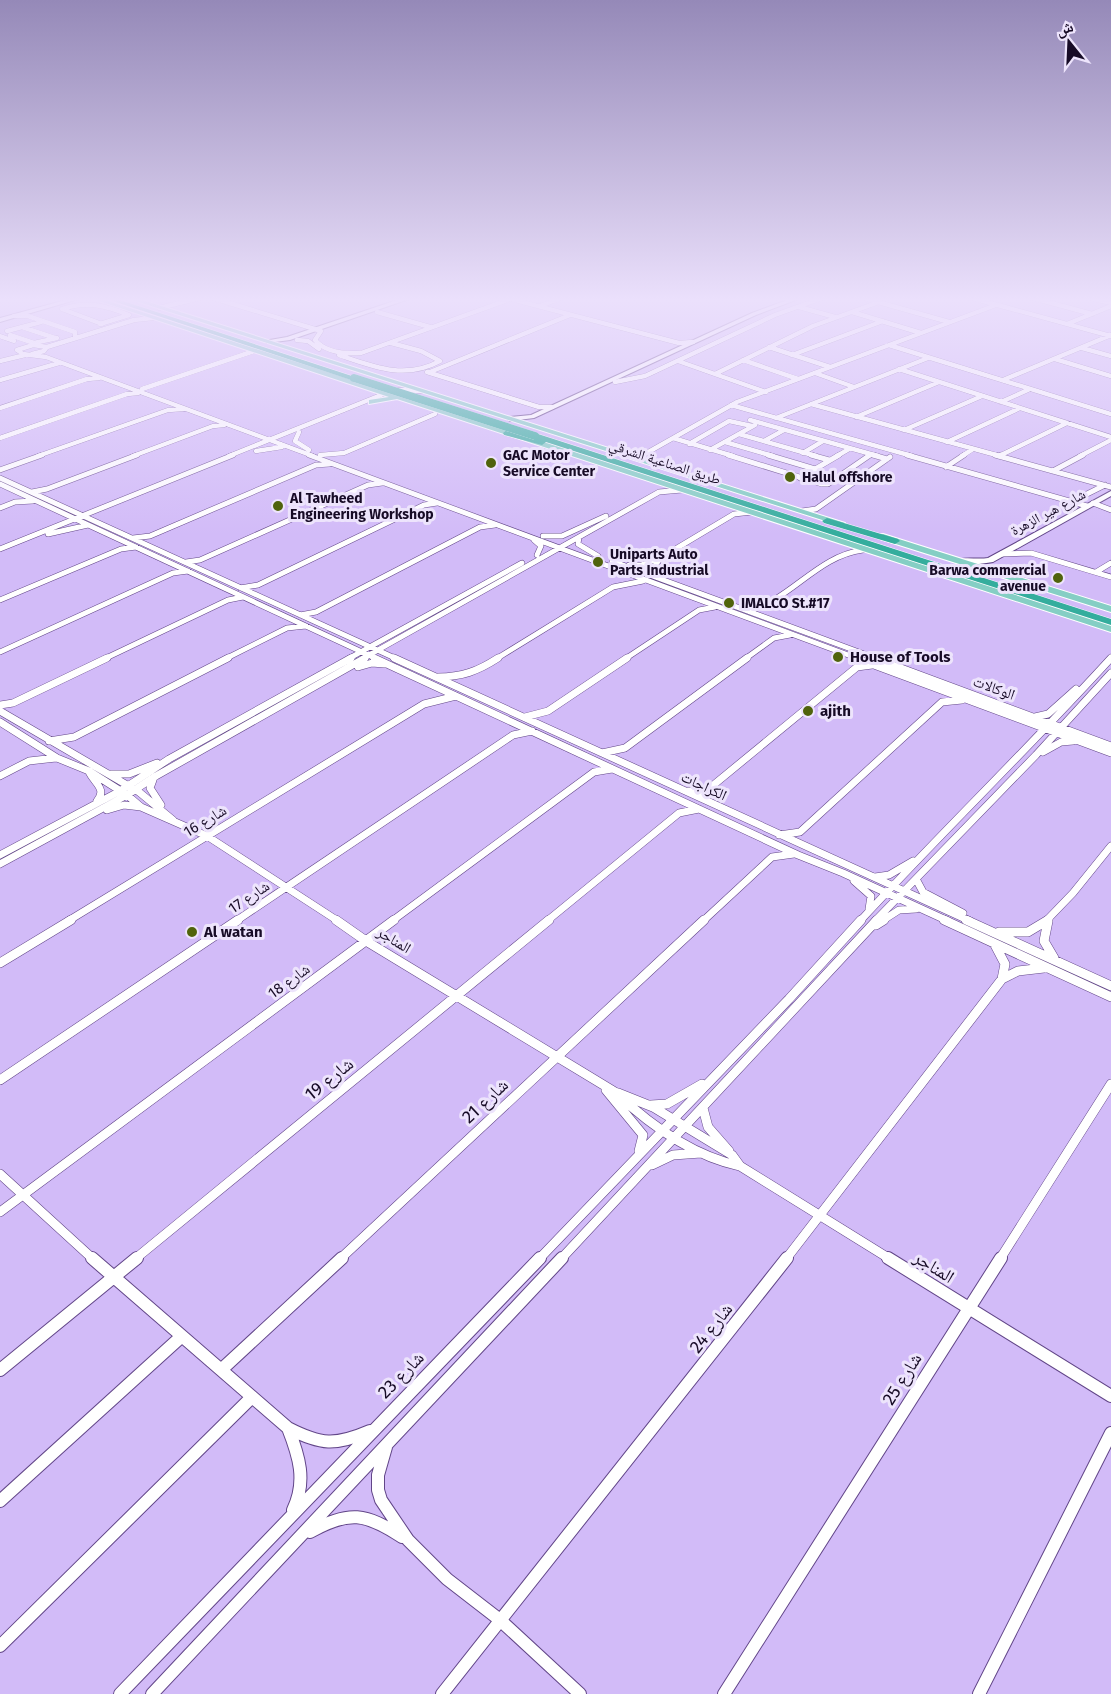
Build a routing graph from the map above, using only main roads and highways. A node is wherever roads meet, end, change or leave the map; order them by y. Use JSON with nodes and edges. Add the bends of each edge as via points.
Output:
{"nodes":[{"id":1,"x":350,"y":377,"type":"edge"},
{"id":2,"x":351,"y":377,"type":"edge"},
{"id":3,"x":352,"y":377,"type":"edge"},
{"id":4,"x":382,"y":378,"type":"joint"},
{"id":5,"x":357,"y":379,"type":"junction"},
{"id":6,"x":370,"y":388,"type":"junction"},
{"id":7,"x":431,"y":394,"type":"junction"},
{"id":8,"x":408,"y":400,"type":"junction"},
{"id":9,"x":538,"y":432,"type":"junction"},
{"id":10,"x":507,"y":433,"type":"junction"},
{"id":11,"x":565,"y":436,"type":"junction"},
{"id":12,"x":633,"y":468,"type":"junction"},
{"id":13,"x":693,"y":482,"type":"junction"},
{"id":14,"x":741,"y":497,"type":"junction"},
{"id":15,"x":895,"y":541,"type":"junction"},
{"id":16,"x":938,"y":567,"type":"junction"},
{"id":17,"x":1110,"y":611,"type":"edge"},
{"id":18,"x":1110,"y":626,"type":"edge"}],
"edges":[{"from":1,"to":5,"type":"main road","name":"طريق الصناعية الشرقي"},
{"from":2,"to":5,"type":"highway","name":"طريق الصناعية الشرقي"},
{"from":3,"to":5,"type":"highway","name":"طريق الصناعية الشرقي"},
{"from":4,"to":5,"type":"main road","via":[[387,383],[374,387]]},
{"from":4,"to":7,"type":"main road","name":"طريق الصناعية الشرقي"},
{"from":5,"to":6,"type":"main road","name":"طريق الصناعية الشرقي"},
{"from":5,"to":9,"type":"highway","name":"طريق الصناعية الشرقي","bridge":true},
{"from":6,"to":8,"type":"main road","name":"طريق الصناعية الشرقي"},
{"from":6,"to":8,"type":"main road","via":[[376,393],[374,400]]},
{"from":7,"to":8,"type":"main road"},
{"from":7,"to":9,"type":"main road","name":"طريق الصناعية الشرقي"},
{"from":8,"to":10,"type":"main road","name":"طريق الصناعية الشرقي"},
{"from":9,"to":11,"type":"main road","name":"طريق الصناعية الشرقي"},
{"from":9,"to":12,"type":"highway","name":"طريق الصناعية الشرقي"},
{"from":9,"to":13,"type":"highway","name":"طريق الصناعية الشرقي"},
{"from":10,"to":12,"type":"highway"},
{"from":10,"to":16,"type":"main road","name":"طريق الصناعية الشرقي","via":[[863,550]]},
{"from":11,"to":13,"type":"highway"},
{"from":11,"to":15,"type":"main road","name":"طريق الصناعية الشرقي","via":[[818,513]]},
{"from":12,"to":16,"type":"highway","name":"طريق الصناعية الشرقي"},
{"from":13,"to":14,"type":"highway","name":"طريق الصناعية الشرقي"},
{"from":14,"to":15,"type":"highway"},
{"from":14,"to":16,"type":"highway","name":"طريق الصناعية الشرقي"},
{"from":15,"to":17,"type":"main road","name":"طريق الصناعية الشرقي"},
{"from":16,"to":17,"type":"highway","name":"طريق الصناعية الشرقي"},
{"from":16,"to":18,"type":"highway","name":"طريق الصناعية الشرقي"},
{"from":16,"to":18,"type":"main road","name":"طريق الصناعية الشرقي","via":[[1086,621]]}]}
